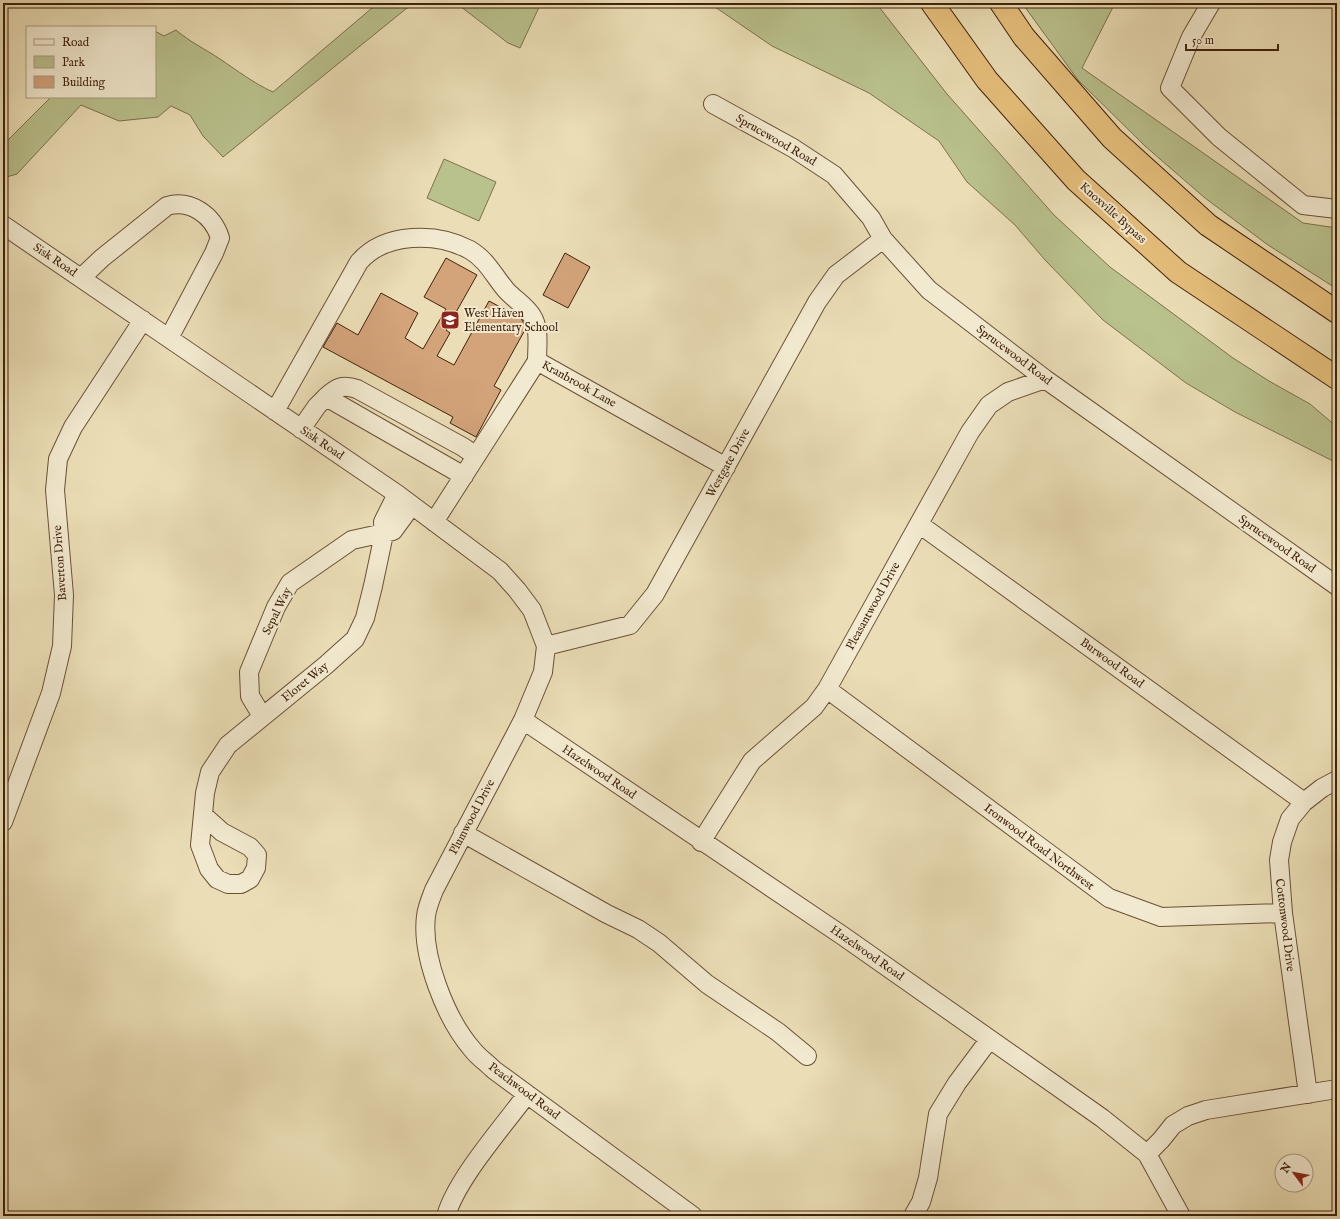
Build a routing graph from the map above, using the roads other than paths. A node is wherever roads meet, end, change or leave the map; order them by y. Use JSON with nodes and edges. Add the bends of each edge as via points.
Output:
{"nodes":[{"id":1,"x":932,"y":3,"type":"edge"},
{"id":2,"x":1001,"y":3,"type":"edge"},
{"id":3,"x":1211,"y":3,"type":"edge"},
{"id":4,"x":713,"y":104,"type":"dead end"},
{"id":5,"x":1337,"y":209,"type":"edge"},
{"id":6,"x":3,"y":225,"type":"edge"},
{"id":7,"x":882,"y":239,"type":"junction"},
{"id":8,"x":81,"y":278,"type":"junction"},
{"id":9,"x":1337,"y":312,"type":"edge"},
{"id":10,"x":143,"y":320,"type":"junction"},
{"id":11,"x":169,"y":338,"type":"junction"},
{"id":12,"x":537,"y":361,"type":"junction"},
{"id":13,"x":1337,"y":378,"type":"edge"},
{"id":14,"x":1045,"y":379,"type":"junction"},
{"id":15,"x":326,"y":397,"type":"junction"},
{"id":16,"x":275,"y":411,"type":"junction"},
{"id":17,"x":301,"y":429,"type":"junction"},
{"id":18,"x":476,"y":456,"type":"junction"},
{"id":19,"x":726,"y":466,"type":"junction"},
{"id":20,"x":464,"y":476,"type":"junction"},
{"id":21,"x":397,"y":494,"type":"junction"},
{"id":22,"x":412,"y":505,"type":"junction"},
{"id":23,"x":434,"y":522,"type":"junction"},
{"id":24,"x":919,"y":524,"type":"junction"},
{"id":25,"x":384,"y":534,"type":"junction"},
{"id":26,"x":1337,"y":586,"type":"edge"},
{"id":27,"x":546,"y":646,"type":"junction"},
{"id":28,"x":827,"y":689,"type":"junction"},
{"id":29,"x":262,"y":716,"type":"junction"},
{"id":30,"x":523,"y":720,"type":"junction"},
{"id":31,"x":1337,"y":780,"type":"edge"},
{"id":32,"x":1304,"y":802,"type":"junction"},
{"id":33,"x":203,"y":815,"type":"dead end"},
{"id":34,"x":3,"y":822,"type":"edge"},
{"id":35,"x":463,"y":832,"type":"junction"},
{"id":36,"x":701,"y":842,"type":"junction"},
{"id":37,"x":1283,"y":913,"type":"junction"},
{"id":38,"x":426,"y":916,"type":"joint"},
{"id":39,"x":989,"y":1040,"type":"junction"},
{"id":40,"x":807,"y":1056,"type":"dead end"},
{"id":41,"x":1337,"y":1090,"type":"edge"},
{"id":42,"x":528,"y":1094,"type":"junction"},
{"id":43,"x":1308,"y":1094,"type":"junction"},
{"id":44,"x":1147,"y":1154,"type":"junction"},
{"id":45,"x":446,"y":1216,"type":"edge"},
{"id":46,"x":694,"y":1216,"type":"edge"},
{"id":47,"x":913,"y":1216,"type":"edge"},
{"id":48,"x":1181,"y":1216,"type":"edge"}],
"edges":[{"from":1,"to":13,"type":"highway","name":"Knoxville Bypass","via":[[987,80],[1076,180],[1178,272]]},
{"from":2,"to":9,"type":"highway","via":[[1024,37],[1112,138],[1208,225]]},
{"from":3,"to":5,"type":"street","via":[[1191,36],[1170,88],[1219,137],[1302,204]]},
{"from":4,"to":7,"type":"street","name":"Sprucewood Road","via":[[793,148],[834,175],[871,218]]},
{"from":6,"to":8,"type":"street","name":"Sisk Road"},
{"from":7,"to":14,"type":"street","name":"Sprucewood Road","via":[[929,290]]},
{"from":7,"to":19,"type":"street","name":"Westgate Drive","via":[[836,275],[817,302]]},
{"from":8,"to":10,"type":"street","name":"Sisk Road"},
{"from":8,"to":11,"type":"street","via":[[167,206],[184,204],[205,216],[217,230],[220,238]]},
{"from":10,"to":11,"type":"street","name":"Sisk Road"},
{"from":10,"to":34,"type":"street","name":"Baverton Drive","via":[[73,427],[58,460],[55,490],[64,595],[62,646],[51,693]]},
{"from":11,"to":16,"type":"street","name":"Sisk Road"},
{"from":12,"to":16,"type":"street","via":[[537,328],[532,316],[506,289],[488,264],[470,250],[434,239],[393,240],[373,250],[359,262]]},
{"from":12,"to":18,"type":"street","name":"Kranbrook Lane"},
{"from":12,"to":19,"type":"street","name":"Kranbrook Lane"},
{"from":14,"to":24,"type":"street","name":"Pleasantwood Drive","via":[[1008,392],[989,405],[970,432]]},
{"from":14,"to":26,"type":"street","name":"Sprucewood Road"},
{"from":15,"to":17,"type":"street"},
{"from":15,"to":18,"type":"street","via":[[341,386],[357,389]]},
{"from":15,"to":20,"type":"street"},
{"from":16,"to":17,"type":"street","name":"Sisk Road"},
{"from":17,"to":21,"type":"street","name":"Sisk Road"},
{"from":18,"to":20,"type":"street","name":"Kranbrook Lane"},
{"from":19,"to":27,"type":"street","name":"Westgate Drive","via":[[655,594],[630,625]]},
{"from":20,"to":23,"type":"street","name":"Kranbrook Lane"},
{"from":21,"to":22,"type":"street","name":"Sisk Road"},
{"from":21,"to":25,"type":"street","name":"Floret Way","via":[[383,522]]},
{"from":22,"to":23,"type":"street","name":"Sisk Road"},
{"from":22,"to":25,"type":"street","via":[[393,531]]},
{"from":23,"to":27,"type":"street","name":"Sisk Road","via":[[500,571],[518,590],[532,610]]},
{"from":24,"to":28,"type":"street","name":"Pleasantwood Drive"},
{"from":24,"to":32,"type":"street","name":"Burwood Road"},
{"from":25,"to":29,"type":"street","name":"Floret Way","via":[[365,618],[355,639]]},
{"from":25,"to":29,"type":"street","name":"Sepal Way","via":[[352,540],[290,583],[276,607],[249,672],[250,696]]},
{"from":27,"to":30,"type":"street","name":"Sisk Road","via":[[543,672]]},
{"from":28,"to":36,"type":"street","name":"Pleasantwood Drive","via":[[814,707],[752,761]]},
{"from":28,"to":37,"type":"street","name":"Ironwood Road Northwest","via":[[1109,898],[1162,917]]},
{"from":29,"to":33,"type":"street","name":"Floret Way","via":[[228,745],[210,772]]},
{"from":30,"to":35,"type":"street","name":"Plumwood Drive"},
{"from":30,"to":36,"type":"street","name":"Hazelwood Road"},
{"from":31,"to":32,"type":"street","name":"Cottonwood Drive"},
{"from":32,"to":37,"type":"street","name":"Cottonwood Drive","via":[[1290,819],[1280,854],[1279,880]]},
{"from":35,"to":38,"type":"street","name":"Plumwood Drive","via":[[434,890]]},
{"from":35,"to":40,"type":"street","via":[[638,929],[659,943],[707,984],[778,1032]]},
{"from":36,"to":39,"type":"street","name":"Hazelwood Road","via":[[843,936]]},
{"from":37,"to":43,"type":"street","name":"Cottonwood Drive"},
{"from":38,"to":42,"type":"street","name":"Peachwood Road","via":[[431,966],[454,1022],[472,1049],[494,1070]]},
{"from":39,"to":44,"type":"street","name":"Hazelwood Road","via":[[1102,1118]]},
{"from":39,"to":47,"type":"street","via":[[957,1082],[938,1114],[928,1178],[921,1202]]},
{"from":41,"to":43,"type":"street"},
{"from":42,"to":45,"type":"street","via":[[450,1201]]},
{"from":42,"to":46,"type":"street","name":"Peachwood Road"},
{"from":43,"to":44,"type":"street","via":[[1206,1110],[1188,1116],[1172,1125]]},
{"from":44,"to":48,"type":"street","name":"Hazelwood Road"}]}
